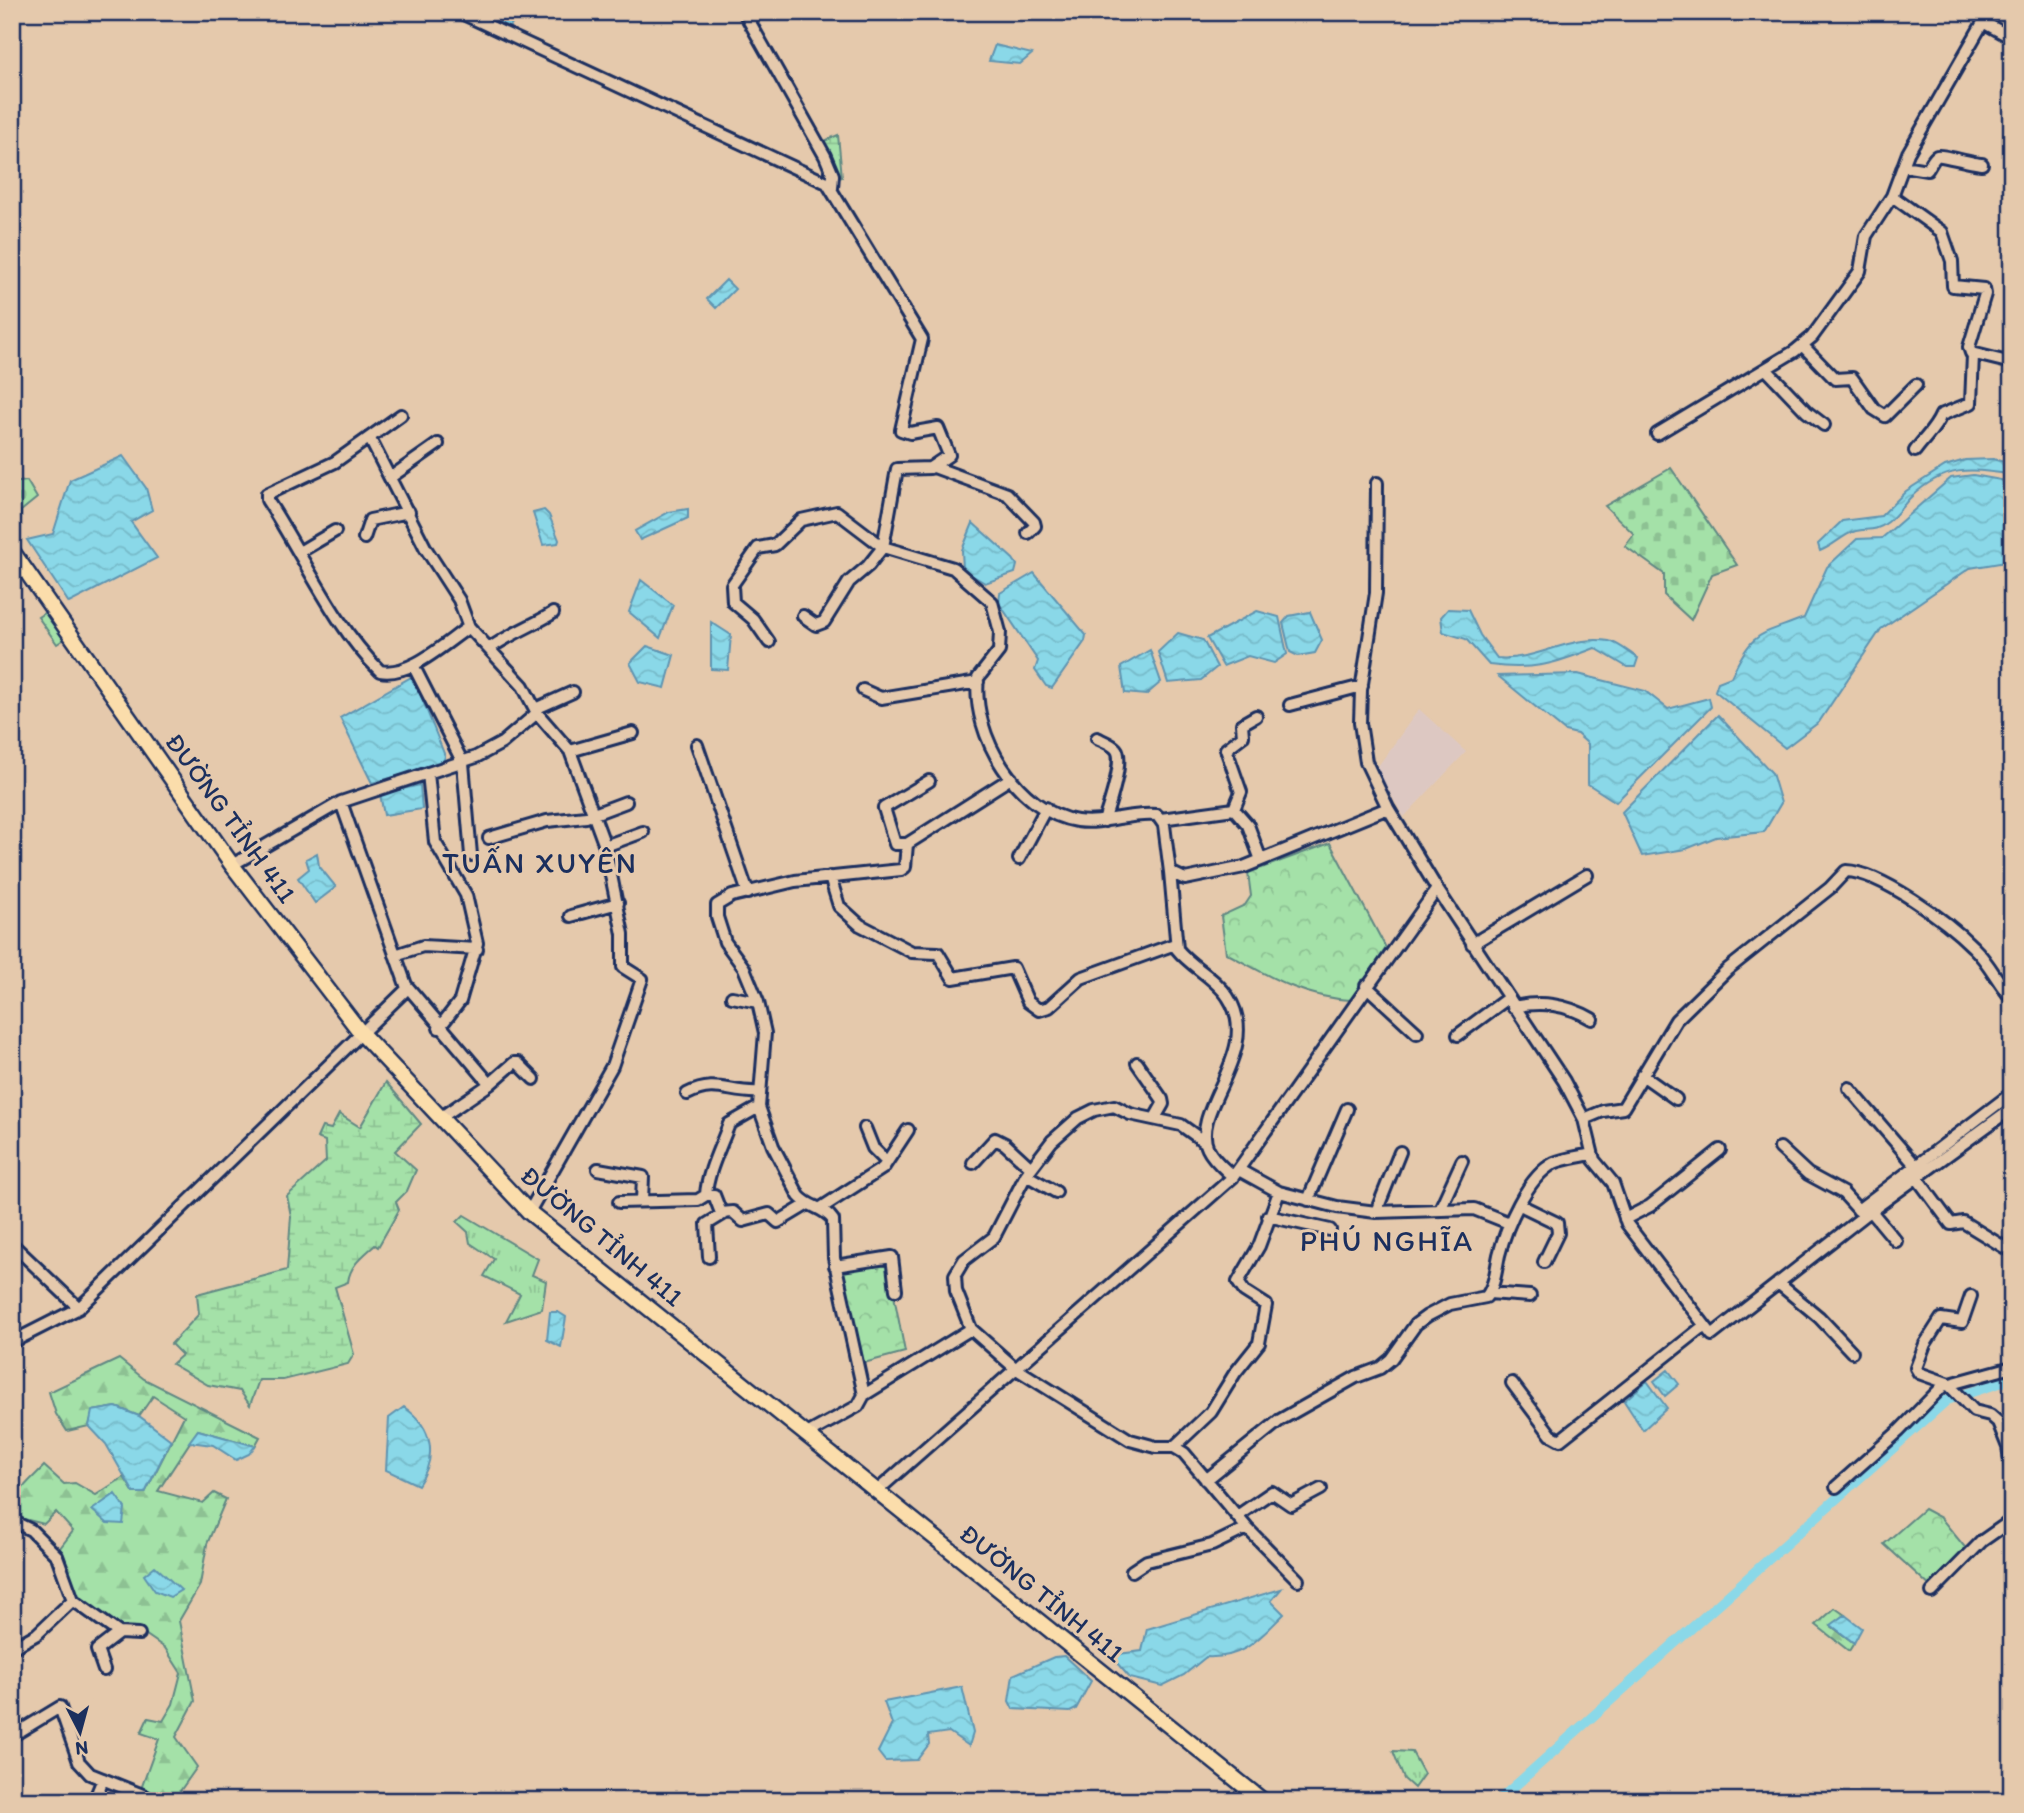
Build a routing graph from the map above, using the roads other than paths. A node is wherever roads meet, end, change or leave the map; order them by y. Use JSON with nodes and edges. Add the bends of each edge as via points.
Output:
{"nodes":[{"id":1,"x":459,"y":12,"type":"edge"},
{"id":2,"x":744,"y":12,"type":"edge"},
{"id":3,"x":479,"y":17,"type":"edge"},
{"id":4,"x":1986,"y":17,"type":"edge"},
{"id":5,"x":2012,"y":38,"type":"edge"},
{"id":6,"x":1982,"y":163,"type":"dead end"},
{"id":7,"x":1903,"y":166,"type":"junction"},
{"id":8,"x":832,"y":188,"type":"junction"},
{"id":9,"x":1892,"y":196,"type":"junction"},
{"id":10,"x":1803,"y":346,"type":"junction"},
{"id":11,"x":1973,"y":355,"type":"junction"},
{"id":12,"x":2012,"y":363,"type":"edge"},
{"id":13,"x":1766,"y":369,"type":"junction"},
{"id":14,"x":1916,"y":385,"type":"dead end"},
{"id":15,"x":401,"y":415,"type":"dead end"},
{"id":16,"x":1824,"y":425,"type":"dead end"},
{"id":17,"x":1657,"y":434,"type":"dead end"},
{"id":18,"x":370,"y":439,"type":"junction"},
{"id":19,"x":438,"y":444,"type":"dead end"},
{"id":20,"x":1915,"y":451,"type":"dead end"},
{"id":21,"x":934,"y":467,"type":"junction"},
{"id":22,"x":391,"y":477,"type":"junction"},
{"id":23,"x":1377,"y":483,"type":"dead end"},
{"id":24,"x":409,"y":512,"type":"junction"},
{"id":25,"x":335,"y":531,"type":"dead end"},
{"id":26,"x":1028,"y":533,"type":"dead end"},
{"id":27,"x":364,"y":538,"type":"dead end"},
{"id":28,"x":883,"y":547,"type":"junction"},
{"id":29,"x":12,"y":551,"type":"edge"},
{"id":30,"x":301,"y":551,"type":"junction"},
{"id":31,"x":553,"y":613,"type":"dead end"},
{"id":32,"x":803,"y":616,"type":"dead end"},
{"id":33,"x":469,"y":627,"type":"junction"},
{"id":34,"x":769,"y":642,"type":"dead end"},
{"id":35,"x":489,"y":649,"type":"junction"},
{"id":36,"x":412,"y":665,"type":"junction"},
{"id":37,"x":978,"y":682,"type":"junction"},
{"id":38,"x":1362,"y":686,"type":"junction"},
{"id":39,"x":863,"y":690,"type":"dead end"},
{"id":40,"x":573,"y":692,"type":"dead end"},
{"id":41,"x":1290,"y":705,"type":"dead end"},
{"id":42,"x":536,"y":711,"type":"junction"},
{"id":43,"x":1256,"y":716,"type":"dead end"},
{"id":44,"x":633,"y":733,"type":"dead end"},
{"id":45,"x":1097,"y":738,"type":"dead end"},
{"id":46,"x":697,"y":745,"type":"dead end"},
{"id":47,"x":570,"y":751,"type":"junction"},
{"id":48,"x":463,"y":762,"type":"junction"},
{"id":49,"x":428,"y":773,"type":"junction"},
{"id":50,"x":1011,"y":778,"type":"junction"},
{"id":51,"x":929,"y":781,"type":"dead end"},
{"id":52,"x":626,"y":802,"type":"dead end"},
{"id":53,"x":341,"y":803,"type":"junction"},
{"id":54,"x":1046,"y":808,"type":"junction"},
{"id":55,"x":1388,"y":808,"type":"junction"},
{"id":56,"x":1234,"y":809,"type":"junction"},
{"id":57,"x":593,"y":815,"type":"junction"},
{"id":58,"x":1161,"y":819,"type":"junction"},
{"id":59,"x":1104,"y":821,"type":"junction"},
{"id":60,"x":643,"y":832,"type":"dead end"},
{"id":61,"x":489,"y":838,"type":"dead end"},
{"id":62,"x":908,"y":844,"type":"junction"},
{"id":63,"x":605,"y":846,"type":"junction"},
{"id":64,"x":471,"y":855,"type":"dead end"},
{"id":65,"x":1019,"y":859,"type":"dead end"},
{"id":66,"x":1261,"y":860,"type":"junction"},
{"id":67,"x":232,"y":865,"type":"junction"},
{"id":68,"x":1170,"y":872,"type":"junction"},
{"id":69,"x":1587,"y":875,"type":"dead end"},
{"id":70,"x":830,"y":877,"type":"junction"},
{"id":71,"x":1437,"y":888,"type":"junction"},
{"id":72,"x":748,"y":893,"type":"junction"},
{"id":73,"x":618,"y":903,"type":"junction"},
{"id":74,"x":572,"y":916,"type":"dead end"},
{"id":75,"x":1175,"y":944,"type":"junction"},
{"id":76,"x":1472,"y":944,"type":"junction"},
{"id":77,"x":477,"y":949,"type":"junction"},
{"id":78,"x":395,"y":955,"type":"junction"},
{"id":79,"x":1366,"y":986,"type":"junction"},
{"id":80,"x":408,"y":988,"type":"junction"},
{"id":81,"x":732,"y":996,"type":"dead end"},
{"id":82,"x":2012,"y":999,"type":"edge"},
{"id":83,"x":758,"y":1002,"type":"junction"},
{"id":84,"x":1511,"y":1002,"type":"junction"},
{"id":85,"x":1592,"y":1019,"type":"dead end"},
{"id":86,"x":439,"y":1028,"type":"junction"},
{"id":87,"x":1416,"y":1032,"type":"dead end"},
{"id":88,"x":361,"y":1033,"type":"junction"},
{"id":89,"x":1458,"y":1035,"type":"dead end"},
{"id":90,"x":1137,"y":1063,"type":"dead end"},
{"id":91,"x":1642,"y":1074,"type":"junction"},
{"id":92,"x":534,"y":1079,"type":"dead end"},
{"id":93,"x":490,"y":1084,"type":"junction"},
{"id":94,"x":1849,"y":1088,"type":"dead end"},
{"id":95,"x":760,"y":1092,"type":"junction"},
{"id":96,"x":2012,"y":1093,"type":"edge"},
{"id":97,"x":687,"y":1094,"type":"dead end"},
{"id":98,"x":1676,"y":1099,"type":"dead end"},
{"id":99,"x":759,"y":1107,"type":"junction"},
{"id":100,"x":2012,"y":1108,"type":"edge"},
{"id":101,"x":1347,"y":1109,"type":"dead end"},
{"id":102,"x":440,"y":1118,"type":"junction"},
{"id":103,"x":1155,"y":1118,"type":"junction"},
{"id":104,"x":1584,"y":1119,"type":"junction"},
{"id":105,"x":865,"y":1128,"type":"dead end"},
{"id":106,"x":908,"y":1130,"type":"dead end"},
{"id":107,"x":1206,"y":1143,"type":"junction"},
{"id":108,"x":1780,"y":1149,"type":"dead end"},
{"id":109,"x":1720,"y":1150,"type":"dead end"},
{"id":110,"x":1400,"y":1152,"type":"dead end"},
{"id":111,"x":1591,"y":1154,"type":"junction"},
{"id":112,"x":886,"y":1161,"type":"junction"},
{"id":113,"x":1462,"y":1161,"type":"dead end"},
{"id":114,"x":973,"y":1163,"type":"dead end"},
{"id":115,"x":1916,"y":1166,"type":"junction"},
{"id":116,"x":598,"y":1169,"type":"dead end"},
{"id":117,"x":1028,"y":1172,"type":"junction"},
{"id":118,"x":1236,"y":1174,"type":"junction"},
{"id":119,"x":1917,"y":1178,"type":"junction"},
{"id":120,"x":1056,"y":1192,"type":"dead end"},
{"id":121,"x":1279,"y":1192,"type":"junction"},
{"id":122,"x":706,"y":1195,"type":"junction"},
{"id":123,"x":642,"y":1200,"type":"junction"},
{"id":124,"x":1308,"y":1200,"type":"junction"},
{"id":125,"x":618,"y":1202,"type":"dead end"},
{"id":126,"x":808,"y":1204,"type":"junction"},
{"id":127,"x":1520,"y":1205,"type":"junction"},
{"id":128,"x":821,"y":1208,"type":"junction"},
{"id":129,"x":1440,"y":1209,"type":"junction"},
{"id":130,"x":528,"y":1212,"type":"junction"},
{"id":131,"x":1376,"y":1212,"type":"junction"},
{"id":132,"x":1863,"y":1212,"type":"junction"},
{"id":133,"x":725,"y":1213,"type":"junction"},
{"id":134,"x":1268,"y":1216,"type":"junction"},
{"id":135,"x":1625,"y":1219,"type":"junction"},
{"id":136,"x":1508,"y":1223,"type":"junction"},
{"id":137,"x":1331,"y":1230,"type":"dead end"},
{"id":138,"x":1896,"y":1241,"type":"dead end"},
{"id":139,"x":12,"y":1244,"type":"edge"},
{"id":140,"x":2012,"y":1252,"type":"edge"},
{"id":141,"x":709,"y":1257,"type":"dead end"},
{"id":142,"x":1544,"y":1262,"type":"dead end"},
{"id":143,"x":835,"y":1266,"type":"junction"},
{"id":144,"x":1778,"y":1283,"type":"junction"},
{"id":145,"x":896,"y":1290,"type":"dead end"},
{"id":146,"x":1489,"y":1293,"type":"junction"},
{"id":147,"x":1530,"y":1296,"type":"dead end"},
{"id":148,"x":1971,"y":1296,"type":"dead end"},
{"id":149,"x":79,"y":1308,"type":"junction"},
{"id":150,"x":1704,"y":1326,"type":"junction"},
{"id":151,"x":971,"y":1329,"type":"junction"},
{"id":152,"x":12,"y":1342,"type":"edge"},
{"id":153,"x":1852,"y":1352,"type":"dead end"},
{"id":154,"x":2012,"y":1367,"type":"edge"},
{"id":155,"x":1015,"y":1368,"type":"junction"},
{"id":156,"x":1512,"y":1383,"type":"dead end"},
{"id":157,"x":1947,"y":1383,"type":"junction"},
{"id":158,"x":864,"y":1395,"type":"junction"},
{"id":159,"x":807,"y":1434,"type":"junction"},
{"id":160,"x":1174,"y":1447,"type":"junction"},
{"id":161,"x":2012,"y":1473,"type":"edge"},
{"id":162,"x":1206,"y":1480,"type":"junction"},
{"id":163,"x":1836,"y":1487,"type":"dead end"},
{"id":164,"x":1321,"y":1489,"type":"dead end"},
{"id":165,"x":877,"y":1491,"type":"junction"},
{"id":166,"x":1237,"y":1517,"type":"junction"},
{"id":167,"x":2012,"y":1520,"type":"edge"},
{"id":168,"x":12,"y":1521,"type":"edge"},
{"id":169,"x":1247,"y":1528,"type":"junction"},
{"id":170,"x":1132,"y":1571,"type":"dead end"},
{"id":171,"x":1294,"y":1576,"type":"dead end"},
{"id":172,"x":1932,"y":1592,"type":"dead end"},
{"id":173,"x":73,"y":1600,"type":"junction"},
{"id":174,"x":119,"y":1633,"type":"junction"},
{"id":175,"x":139,"y":1634,"type":"dead end"},
{"id":176,"x":12,"y":1648,"type":"edge"},
{"id":177,"x":104,"y":1670,"type":"dead end"},
{"id":178,"x":12,"y":1736,"type":"edge"},
{"id":179,"x":103,"y":1779,"type":"junction"},
{"id":180,"x":145,"y":1796,"type":"dead end"},
{"id":181,"x":94,"y":1801,"type":"edge"},
{"id":182,"x":1263,"y":1801,"type":"edge"}],
"edges":[{"from":1,"to":3,"type":"street"},
{"from":2,"to":8,"type":"street","via":[[825,156],[833,175]]},
{"from":3,"to":8,"type":"street"},
{"from":4,"to":5,"type":"street"},
{"from":4,"to":7,"type":"street"},
{"from":6,"to":7,"type":"street","via":[[1942,154],[1927,170]]},
{"from":7,"to":9,"type":"street"},
{"from":8,"to":21,"type":"street","via":[[922,339],[901,430],[937,428],[949,455]]},
{"from":9,"to":10,"type":"street","via":[[1866,236],[1860,271]]},
{"from":9,"to":11,"type":"street","via":[[1942,232],[1952,261],[1953,286],[1984,289],[1969,347]]},
{"from":10,"to":13,"type":"street"},
{"from":10,"to":14,"type":"street","via":[[1835,379],[1852,377],[1874,409],[1885,416]]},
{"from":11,"to":12,"type":"street"},
{"from":11,"to":20,"type":"street","via":[[1971,403],[1941,415]]},
{"from":13,"to":16,"type":"street"},
{"from":13,"to":17,"type":"street"},
{"from":15,"to":18,"type":"street"},
{"from":18,"to":22,"type":"street"},
{"from":18,"to":30,"type":"street","via":[[335,462],[267,494]]},
{"from":19,"to":22,"type":"street"},
{"from":21,"to":26,"type":"street","via":[[1007,494],[1034,522]]},
{"from":21,"to":28,"type":"street","via":[[897,469]]},
{"from":22,"to":24,"type":"street"},
{"from":23,"to":38,"type":"street","via":[[1376,593]]},
{"from":24,"to":27,"type":"street","via":[[370,520]]},
{"from":24,"to":33,"type":"street","via":[[459,600]]},
{"from":25,"to":30,"type":"street"},
{"from":28,"to":32,"type":"street","via":[[849,582],[824,622],[816,625]]},
{"from":28,"to":34,"type":"street","via":[[846,516],[832,512],[801,520],[775,545],[755,550],[730,594]]},
{"from":28,"to":37,"type":"street","via":[[953,568],[992,602],[1000,632],[999,651]]},
{"from":29,"to":67,"type":"main road","name":"ĐƯỜNG TỈNH 411"},
{"from":30,"to":36,"type":"street","via":[[338,621],[363,654],[380,671]]},
{"from":31,"to":35,"type":"street"},
{"from":33,"to":35,"type":"street"},
{"from":33,"to":36,"type":"street"},
{"from":35,"to":42,"type":"street","via":[[523,686]]},
{"from":36,"to":48,"type":"street"},
{"from":37,"to":39,"type":"street","via":[[881,698]]},
{"from":37,"to":50,"type":"street","via":[[985,730]]},
{"from":38,"to":41,"type":"street"},
{"from":38,"to":55,"type":"street","via":[[1364,752]]},
{"from":40,"to":42,"type":"street"},
{"from":42,"to":47,"type":"street"},
{"from":42,"to":48,"type":"street","via":[[502,743]]},
{"from":43,"to":56,"type":"street","via":[[1242,724],[1243,736],[1226,749],[1241,792]]},
{"from":44,"to":47,"type":"street"},
{"from":45,"to":59,"type":"street","via":[[1115,748],[1119,756]]},
{"from":46,"to":72,"type":"street"},
{"from":47,"to":57,"type":"street"},
{"from":48,"to":49,"type":"street"},
{"from":48,"to":64,"type":"street"},
{"from":49,"to":53,"type":"street"},
{"from":49,"to":77,"type":"street","via":[[435,842],[466,895]]},
{"from":50,"to":54,"type":"street"},
{"from":50,"to":62,"type":"street"},
{"from":51,"to":62,"type":"street","via":[[884,808],[892,841]]},
{"from":52,"to":57,"type":"street"},
{"from":53,"to":67,"type":"street"},
{"from":53,"to":78,"type":"street"},
{"from":54,"to":59,"type":"street","via":[[1076,821]]},
{"from":54,"to":65,"type":"street"},
{"from":55,"to":66,"type":"street"},
{"from":55,"to":71,"type":"street"},
{"from":56,"to":58,"type":"street"},
{"from":56,"to":66,"type":"street","via":[[1248,825]]},
{"from":57,"to":61,"type":"street","via":[[540,823]]},
{"from":57,"to":63,"type":"street"},
{"from":58,"to":59,"type":"street","via":[[1140,813]]},
{"from":58,"to":68,"type":"street"},
{"from":60,"to":63,"type":"street"},
{"from":62,"to":70,"type":"street","via":[[901,870]]},
{"from":63,"to":73,"type":"street"},
{"from":66,"to":68,"type":"street","via":[[1209,876],[1185,879]]},
{"from":67,"to":88,"type":"main road","name":"ĐƯỜNG TỈNH 411"},
{"from":68,"to":75,"type":"street"},
{"from":69,"to":76,"type":"street"},
{"from":70,"to":72,"type":"street"},
{"from":70,"to":75,"type":"street","via":[[839,906],[860,925],[912,952],[939,953],[953,978],[1013,968],[1028,1002],[1039,1010],[1049,1007],[1081,978]]},
{"from":71,"to":76,"type":"street"},
{"from":71,"to":79,"type":"street"},
{"from":72,"to":83,"type":"street","via":[[718,905],[717,917],[724,942],[744,968]]},
{"from":73,"to":74,"type":"street"},
{"from":73,"to":130,"type":"street","via":[[623,967],[640,976],[641,982],[612,1066]]},
{"from":75,"to":107,"type":"street","via":[[1186,960],[1228,997],[1235,1013],[1234,1060],[1207,1121]]},
{"from":76,"to":84,"type":"street"},
{"from":77,"to":78,"type":"street","via":[[423,946]]},
{"from":77,"to":86,"type":"street","via":[[460,1001]]},
{"from":78,"to":80,"type":"street"},
{"from":79,"to":87,"type":"street"},
{"from":79,"to":118,"type":"street"},
{"from":80,"to":86,"type":"street"},
{"from":80,"to":88,"type":"street"},
{"from":81,"to":83,"type":"street"},
{"from":82,"to":91,"type":"street","via":[[1974,948],[1913,900],[1846,871],[1705,990],[1668,1028]]},
{"from":83,"to":95,"type":"street","via":[[765,1032]]},
{"from":84,"to":85,"type":"street","via":[[1555,1005]]},
{"from":84,"to":89,"type":"street"},
{"from":84,"to":104,"type":"street"},
{"from":86,"to":93,"type":"street"},
{"from":88,"to":102,"type":"main road","name":"ĐƯỜNG TỈNH 411"},
{"from":88,"to":149,"type":"street"},
{"from":90,"to":103,"type":"street","via":[[1163,1099]]},
{"from":91,"to":98,"type":"street"},
{"from":91,"to":104,"type":"street","via":[[1623,1108]]},
{"from":92,"to":93,"type":"street","via":[[516,1062]]},
{"from":93,"to":102,"type":"street"},
{"from":94,"to":115,"type":"street"},
{"from":95,"to":97,"type":"street","via":[[707,1085]]},
{"from":95,"to":99,"type":"street"},
{"from":96,"to":115,"type":"street"},
{"from":99,"to":122,"type":"street","via":[[729,1124]]},
{"from":99,"to":126,"type":"street","via":[[781,1161]]},
{"from":100,"to":119,"type":"street"},
{"from":101,"to":124,"type":"street"},
{"from":102,"to":130,"type":"main road","name":"ĐƯỜNG TỈNH 411"},
{"from":103,"to":107,"type":"street","via":[[1181,1125]]},
{"from":103,"to":117,"type":"street","via":[[1114,1106],[1094,1110],[1052,1141]]},
{"from":104,"to":111,"type":"street"},
{"from":105,"to":112,"type":"street","via":[[873,1148]]},
{"from":106,"to":112,"type":"street"},
{"from":107,"to":118,"type":"street","via":[[1211,1154]]},
{"from":108,"to":132,"type":"street"},
{"from":109,"to":135,"type":"street","via":[[1650,1206]]},
{"from":110,"to":131,"type":"street"},
{"from":111,"to":127,"type":"street","via":[[1541,1172]]},
{"from":111,"to":135,"type":"street","via":[[1613,1182]]},
{"from":112,"to":128,"type":"street","via":[[876,1173]]},
{"from":113,"to":129,"type":"street"},
{"from":114,"to":117,"type":"street","via":[[995,1139],[1005,1144]]},
{"from":115,"to":132,"type":"street"},
{"from":116,"to":123,"type":"street","via":[[643,1177]]},
{"from":117,"to":120,"type":"street"},
{"from":117,"to":151,"type":"street","via":[[994,1237],[964,1260],[955,1275],[956,1291]]},
{"from":118,"to":121,"type":"street"},
{"from":118,"to":155,"type":"street"},
{"from":119,"to":132,"type":"street"},
{"from":119,"to":140,"type":"street","via":[[1951,1224],[1963,1222]]},
{"from":121,"to":124,"type":"street"},
{"from":121,"to":134,"type":"street"},
{"from":122,"to":123,"type":"street","via":[[698,1200]]},
{"from":122,"to":133,"type":"street","via":[[714,1195]]},
{"from":123,"to":125,"type":"street"},
{"from":124,"to":131,"type":"street"},
{"from":126,"to":128,"type":"street"},
{"from":126,"to":133,"type":"street","via":[[778,1222],[769,1214],[743,1221],[733,1212]]},
{"from":127,"to":136,"type":"street"},
{"from":127,"to":142,"type":"street","via":[[1557,1223],[1558,1233]]},
{"from":128,"to":143,"type":"street","via":[[833,1220]]},
{"from":129,"to":131,"type":"street"},
{"from":129,"to":136,"type":"street","via":[[1474,1209]]},
{"from":130,"to":159,"type":"main road","name":"ĐƯỜNG TỈNH 411"},
{"from":132,"to":138,"type":"street"},
{"from":132,"to":144,"type":"street"},
{"from":133,"to":141,"type":"street","via":[[707,1224]]},
{"from":134,"to":137,"type":"street"},
{"from":134,"to":160,"type":"street","via":[[1261,1241],[1238,1282],[1266,1305],[1261,1338],[1211,1412]]},
{"from":135,"to":150,"type":"street"},
{"from":136,"to":146,"type":"street"},
{"from":139,"to":149,"type":"street"},
{"from":143,"to":145,"type":"street","via":[[894,1258]]},
{"from":143,"to":158,"type":"street"},
{"from":144,"to":150,"type":"street","via":[[1712,1335]]},
{"from":144,"to":153,"type":"street"},
{"from":146,"to":147,"type":"street"},
{"from":146,"to":162,"type":"street","via":[[1450,1304],[1416,1324],[1380,1368],[1280,1420]]},
{"from":148,"to":157,"type":"street","via":[[1962,1322],[1941,1320],[1916,1368]]},
{"from":149,"to":152,"type":"street"},
{"from":150,"to":156,"type":"street","via":[[1560,1440],[1551,1435]]},
{"from":151,"to":155,"type":"street"},
{"from":151,"to":158,"type":"street"},
{"from":154,"to":157,"type":"street"},
{"from":155,"to":160,"type":"street","via":[[1130,1440]]},
{"from":155,"to":165,"type":"street"},
{"from":157,"to":161,"type":"street","via":[[1966,1406],[1998,1422]]},
{"from":157,"to":163,"type":"street"},
{"from":158,"to":159,"type":"street","via":[[858,1406]]},
{"from":159,"to":165,"type":"main road","name":"ĐƯỜNG TỈNH 411"},
{"from":160,"to":162,"type":"street"},
{"from":162,"to":166,"type":"street"},
{"from":164,"to":166,"type":"street","via":[[1291,1505],[1272,1492]]},
{"from":165,"to":182,"type":"main road","name":"ĐƯỜNG TỈNH 411"},
{"from":166,"to":169,"type":"street"},
{"from":167,"to":172,"type":"street","via":[[1982,1541]]},
{"from":168,"to":173,"type":"street","via":[[31,1530],[57,1556]]},
{"from":169,"to":170,"type":"street","via":[[1212,1545],[1147,1561]]},
{"from":169,"to":171,"type":"street"},
{"from":173,"to":174,"type":"street"},
{"from":173,"to":176,"type":"street","via":[[37,1634]]},
{"from":174,"to":175,"type":"street"},
{"from":174,"to":177,"type":"street","via":[[97,1650]]},
{"from":178,"to":179,"type":"street","via":[[60,1707],[79,1762]]},
{"from":179,"to":180,"type":"street"},
{"from":179,"to":181,"type":"street"}]}
